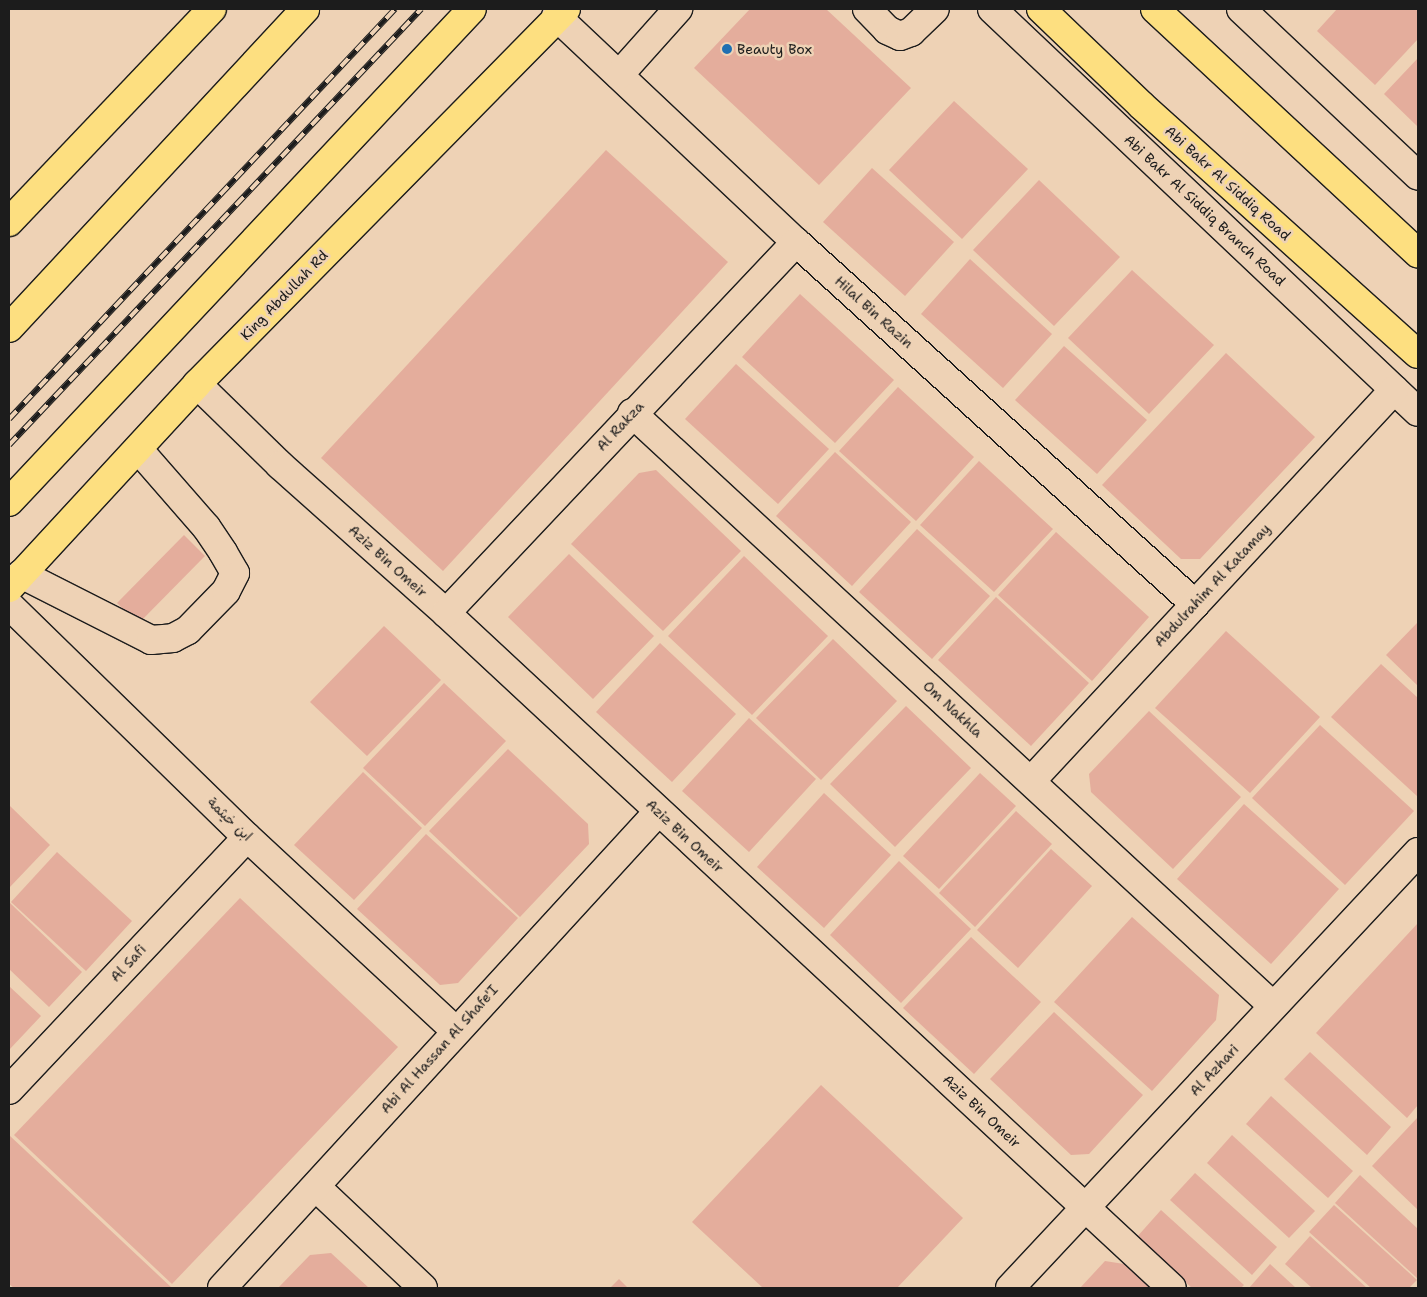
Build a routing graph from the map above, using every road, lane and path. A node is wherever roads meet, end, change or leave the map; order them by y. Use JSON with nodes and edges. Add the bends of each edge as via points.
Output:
{"nodes":[{"id":1,"x":212,"y":9,"type":"edge"},
{"id":2,"x":305,"y":9,"type":"edge"},
{"id":3,"x":472,"y":9,"type":"edge"},
{"id":4,"x":678,"y":9,"type":"edge"},
{"id":5,"x":867,"y":9,"type":"edge"},
{"id":6,"x":935,"y":9,"type":"edge"},
{"id":7,"x":992,"y":9,"type":"edge"},
{"id":8,"x":1041,"y":9,"type":"edge"},
{"id":9,"x":1155,"y":9,"type":"edge"},
{"id":10,"x":1240,"y":9,"type":"edge"},
{"id":11,"x":561,"y":10,"type":"edge"},
{"id":12,"x":619,"y":75,"type":"junction"},
{"id":13,"x":1418,"y":176,"type":"edge"},
{"id":14,"x":9,"y":222,"type":"edge"},
{"id":15,"x":796,"y":242,"type":"junction"},
{"id":16,"x":1418,"y":253,"type":"edge"},
{"id":17,"x":9,"y":328,"type":"edge"},
{"id":18,"x":1418,"y":354,"type":"edge"},
{"id":19,"x":197,"y":384,"type":"junction"},
{"id":20,"x":1394,"y":390,"type":"junction"},
{"id":21,"x":1418,"y":412,"type":"edge"},
{"id":22,"x":632,"y":413,"type":"junction"},
{"id":23,"x":138,"y":449,"type":"junction"},
{"id":24,"x":9,"y":502,"type":"edge"},
{"id":25,"x":15,"y":581,"type":"edge"},
{"id":26,"x":1195,"y":604,"type":"junction"},
{"id":27,"x":9,"y":605,"type":"edge"},
{"id":28,"x":446,"y":613,"type":"junction"},
{"id":29,"x":1031,"y":781,"type":"junction"},
{"id":30,"x":658,"y":812,"type":"junction"},
{"id":31,"x":248,"y":837,"type":"junction"},
{"id":32,"x":1418,"y":852,"type":"edge"},
{"id":33,"x":1273,"y":1006,"type":"junction"},
{"id":34,"x":455,"y":1030,"type":"junction"},
{"id":35,"x":9,"y":1090,"type":"edge"},
{"id":36,"x":316,"y":1187,"type":"junction"},
{"id":37,"x":1086,"y":1208,"type":"junction"},
{"id":38,"x":222,"y":1288,"type":"edge"},
{"id":39,"x":423,"y":1288,"type":"edge"},
{"id":40,"x":1010,"y":1288,"type":"edge"},
{"id":41,"x":1172,"y":1288,"type":"edge"}],
"edges":[{"from":1,"to":14,"type":"main road"},
{"from":2,"to":17,"type":"main road"},
{"from":3,"to":24,"type":"main road"},
{"from":4,"to":12,"type":"street"},
{"from":5,"to":6,"type":"street","via":[[887,30],[900,36],[911,32]]},
{"from":7,"to":20,"type":"street","name":"Abi Bakr Al Siddiq Branch Road"},
{"from":8,"to":18,"type":"main road","name":"Abi Bakr Al Siddiq Road","via":[[1140,105]]},
{"from":9,"to":16,"type":"main road"},
{"from":10,"to":13,"type":"street"},
{"from":11,"to":12,"type":"street","name":"Hilal Bin Razin"},
{"from":11,"to":19,"type":"main road","name":"King Abdullah Rd"},
{"from":12,"to":15,"type":"street","name":"Hilal Bin Razin"},
{"from":15,"to":22,"type":"street","name":"Al Rakza"},
{"from":15,"to":26,"type":"street","name":"Hilal Bin Razin"},
{"from":19,"to":23,"type":"main road","name":"King Abdullah Rd"},
{"from":19,"to":28,"type":"street","name":"Aziz Bin Omeir","via":[[280,465]]},
{"from":20,"to":21,"type":"street","name":"Abi Bakr Al Siddiq Branch Road"},
{"from":20,"to":26,"type":"street","name":"Abdulrahim Al Katamay"},
{"from":22,"to":28,"type":"street","name":"Al Rakza"},
{"from":22,"to":29,"type":"street","name":"Om Nakhla"},
{"from":23,"to":25,"type":"main road","name":"King Abdullah Rd"},
{"from":23,"to":25,"type":"street","via":[[206,527],[223,552],[235,573],[226,591],[188,630],[173,638],[151,640]]},
{"from":26,"to":29,"type":"street","name":"Abdulrahim Al Katamay"},
{"from":27,"to":31,"type":"street","name":"ابن خيثمة"},
{"from":28,"to":30,"type":"street","name":"Aziz Bin Omeir"},
{"from":29,"to":33,"type":"street","name":"Om Nakhla"},
{"from":30,"to":34,"type":"street","name":"Abi Al Hassan Al Shafe'I"},
{"from":30,"to":37,"type":"street","name":"Aziz Bin Omeir"},
{"from":31,"to":34,"type":"street","name":"ابن خيثمة"},
{"from":31,"to":35,"type":"street","name":"Al Safi"},
{"from":32,"to":33,"type":"street","name":"Al Azhari"},
{"from":33,"to":37,"type":"street","name":"Al Azhari"},
{"from":34,"to":36,"type":"street","name":"Abi Al Hassan Al Shafe'I"},
{"from":36,"to":38,"type":"street","name":"Abi Al Hassan Al Shafe'I"},
{"from":36,"to":39,"type":"street"},
{"from":37,"to":40,"type":"street","name":"Al Azhari"},
{"from":37,"to":41,"type":"street","name":"Aziz Bin Omeir"}]}
